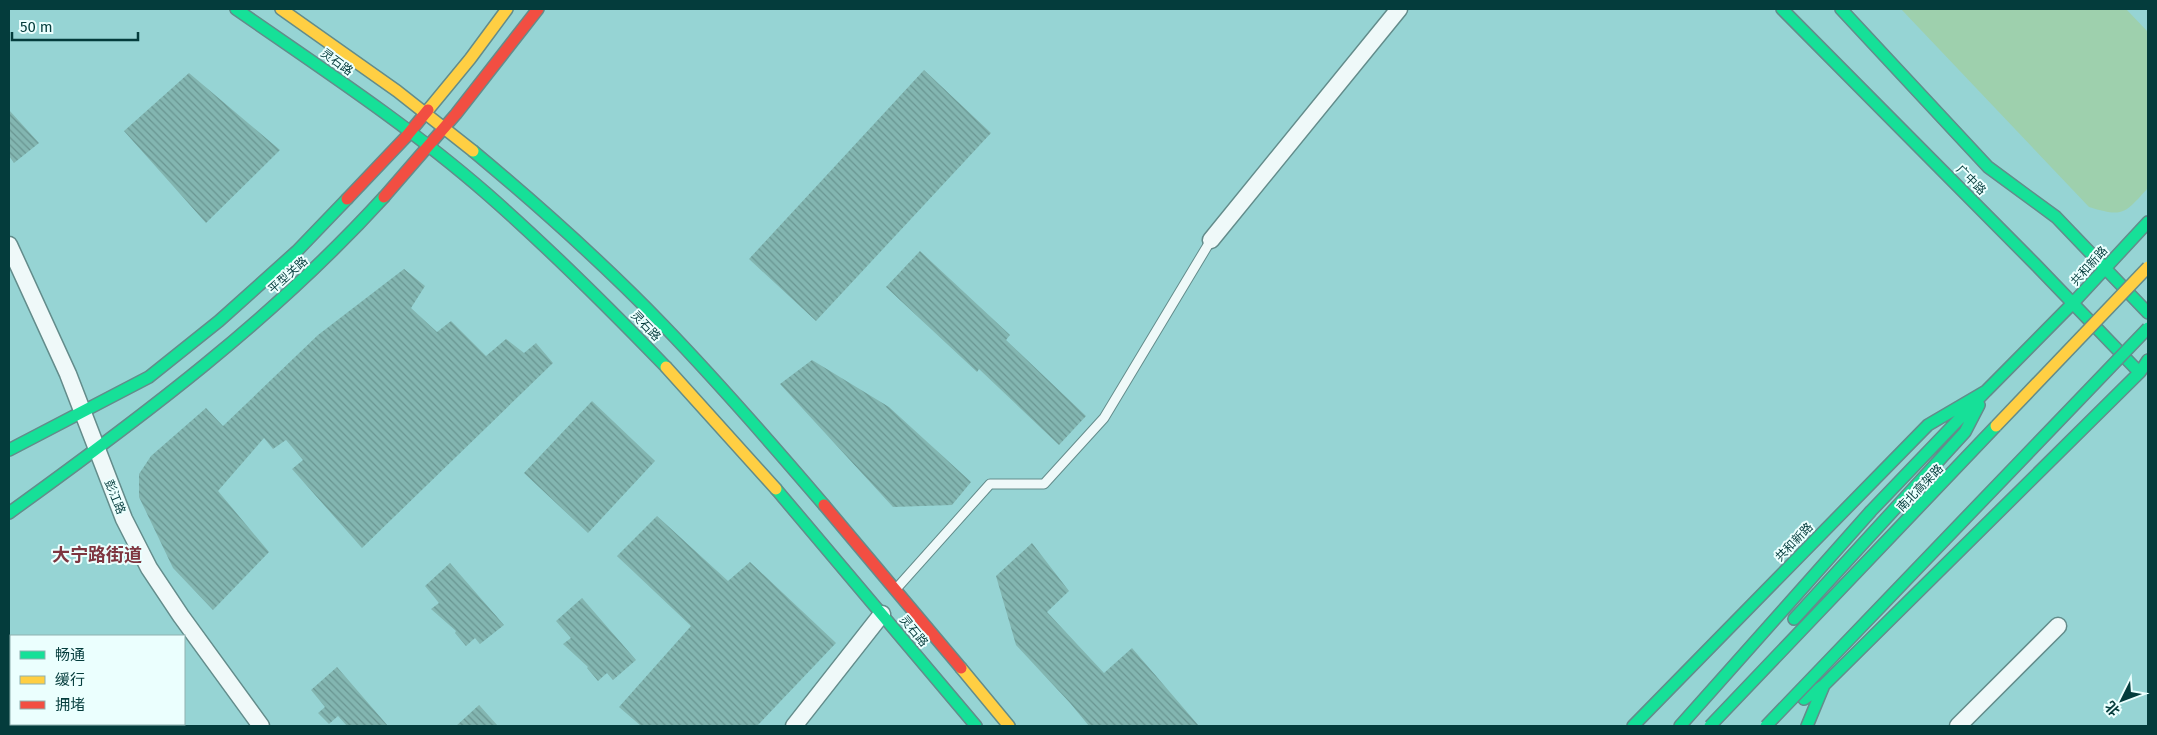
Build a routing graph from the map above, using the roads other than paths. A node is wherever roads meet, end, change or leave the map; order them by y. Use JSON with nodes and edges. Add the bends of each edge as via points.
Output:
{"nodes":[{"id":1,"x":236,"y":9,"type":"edge"},
{"id":2,"x":281,"y":9,"type":"edge"},
{"id":3,"x":507,"y":9,"type":"edge"},
{"id":4,"x":538,"y":9,"type":"edge"},
{"id":5,"x":1400,"y":9,"type":"edge"},
{"id":6,"x":1782,"y":9,"type":"edge"},
{"id":7,"x":1841,"y":9,"type":"edge"},
{"id":8,"x":426,"y":113,"type":"junction"},
{"id":9,"x":445,"y":128,"type":"junction"},
{"id":10,"x":410,"y":133,"type":"junction"},
{"id":11,"x":429,"y":148,"type":"junction"},
{"id":12,"x":2148,"y":222,"type":"edge"},
{"id":13,"x":1211,"y":240,"type":"joint"},
{"id":14,"x":9,"y":245,"type":"edge"},
{"id":15,"x":2148,"y":267,"type":"edge"},
{"id":16,"x":2105,"y":269,"type":"junction"},
{"id":17,"x":2073,"y":303,"type":"junction"},
{"id":18,"x":2148,"y":313,"type":"edge"},
{"id":19,"x":2148,"y":328,"type":"edge"},
{"id":20,"x":2148,"y":360,"type":"edge"},
{"id":21,"x":2144,"y":376,"type":"edge"},
{"id":22,"x":1986,"y":391,"type":"junction"},
{"id":23,"x":82,"y":412,"type":"junction"},
{"id":24,"x":9,"y":450,"type":"edge"},
{"id":25,"x":96,"y":450,"type":"junction"},
{"id":26,"x":9,"y":514,"type":"edge"},
{"id":27,"x":895,"y":590,"type":"junction"},
{"id":28,"x":882,"y":614,"type":"junction"},
{"id":29,"x":2058,"y":626,"type":"dead end"},
{"id":30,"x":1784,"y":630,"type":"dead end"},
{"id":31,"x":1750,"y":667,"type":"dead end"},
{"id":32,"x":1824,"y":685,"type":"junction"},
{"id":33,"x":1799,"y":711,"type":"dead end"},
{"id":34,"x":261,"y":726,"type":"edge"},
{"id":35,"x":794,"y":726,"type":"edge"},
{"id":36,"x":976,"y":726,"type":"edge"},
{"id":37,"x":1009,"y":726,"type":"edge"},
{"id":38,"x":1633,"y":726,"type":"edge"},
{"id":39,"x":1680,"y":726,"type":"edge"},
{"id":40,"x":1694,"y":726,"type":"edge"},
{"id":41,"x":1710,"y":726,"type":"edge"},
{"id":42,"x":1766,"y":726,"type":"edge"},
{"id":43,"x":1807,"y":726,"type":"edge"},
{"id":44,"x":1958,"y":726,"type":"edge"}],
"edges":[{"from":1,"to":10,"type":"main road","name":"灵石路"},
{"from":2,"to":8,"type":"main road","name":"灵石路"},
{"from":3,"to":8,"type":"main road","name":"平型关路"},
{"from":4,"to":9,"type":"main road","name":"平型关路","via":[[485,81]]},
{"from":5,"to":13,"type":"street"},
{"from":6,"to":17,"type":"main road","name":"广中路"},
{"from":7,"to":16,"type":"main road","name":"广中路","via":[[1988,167],[2056,217]]},
{"from":8,"to":9,"type":"main road","name":"灵石路"},
{"from":8,"to":10,"type":"main road","name":"平型关路"},
{"from":9,"to":11,"type":"main road","name":"平型关路"},
{"from":9,"to":27,"type":"main road","name":"灵石路","via":[[506,177],[617,280],[710,375]]},
{"from":10,"to":11,"type":"main road","name":"灵石路"},
{"from":10,"to":23,"type":"main road","name":"平型关路","via":[[297,251],[219,321],[149,377]]},
{"from":11,"to":25,"type":"main road","name":"平型关路","via":[[322,264],[246,332]]},
{"from":11,"to":28,"type":"main road","name":"灵石路","via":[[485,192],[598,297],[701,404]]},
{"from":12,"to":16,"type":"main road","name":"共和新路"},
{"from":13,"to":27,"type":"lane","via":[[1104,418],[1044,484],[990,484]]},
{"from":14,"to":23,"type":"street","name":"彭江路"},
{"from":15,"to":41,"type":"main road","name":"南北高架路","bridge":true},
{"from":16,"to":17,"type":"main road","name":"共和新路"},
{"from":16,"to":18,"type":"main road","name":"广中路"},
{"from":17,"to":21,"type":"main road","name":"广中路"},
{"from":17,"to":22,"type":"main road","name":"共和新路"},
{"from":19,"to":42,"type":"main road","bridge":true},
{"from":20,"to":21,"type":"main road"},
{"from":21,"to":32,"type":"main road"},
{"from":22,"to":30,"type":"main road","name":"共和新路","via":[[1966,432]]},
{"from":22,"to":38,"type":"main road","name":"共和新路","via":[[1928,425]]},
{"from":22,"to":39,"type":"main road","via":[[1871,511]]},
{"from":23,"to":24,"type":"main road","name":"平型关路"},
{"from":23,"to":25,"type":"street","name":"彭江路"},
{"from":25,"to":26,"type":"main road","name":"平型关路"},
{"from":25,"to":34,"type":"street","name":"彭江路","via":[[124,519],[149,568]]},
{"from":27,"to":37,"type":"main road","name":"灵石路"},
{"from":28,"to":35,"type":"street"},
{"from":28,"to":36,"type":"main road","name":"灵石路"},
{"from":29,"to":44,"type":"street"},
{"from":31,"to":40,"type":"main road"},
{"from":32,"to":33,"type":"main road"},
{"from":32,"to":42,"type":"main road"},
{"from":32,"to":43,"type":"main road"}]}
